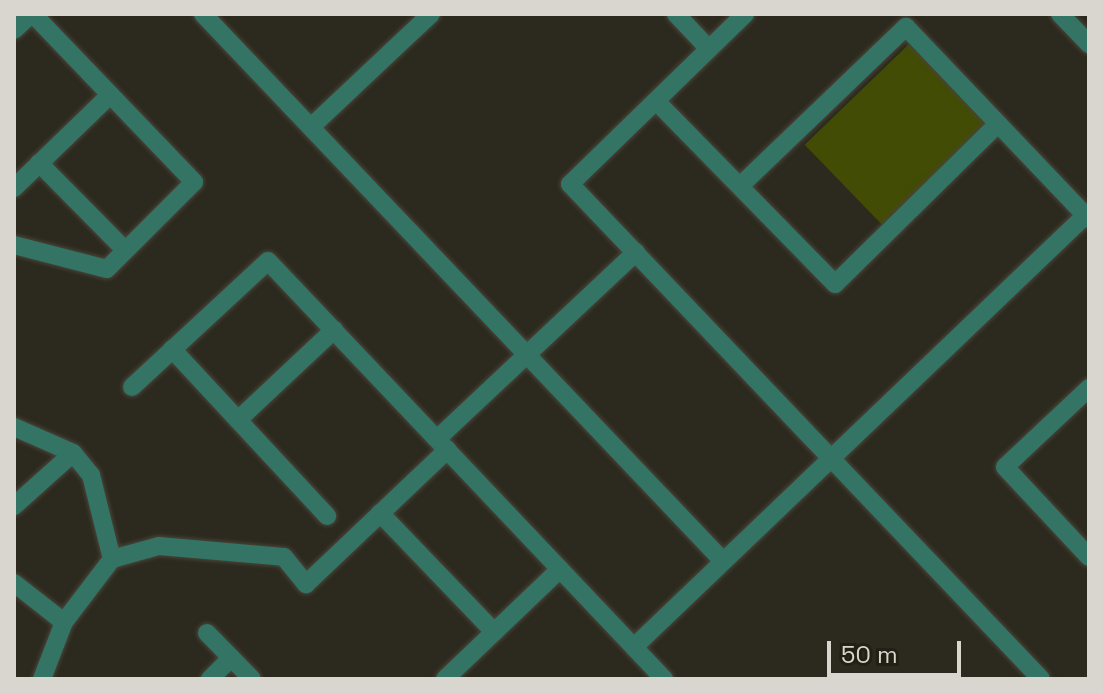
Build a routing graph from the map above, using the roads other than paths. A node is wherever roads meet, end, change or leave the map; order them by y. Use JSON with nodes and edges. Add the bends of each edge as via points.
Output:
{"nodes":[{"id":1,"x":32,"y":14,"type":"edge"},
{"id":2,"x":203,"y":14,"type":"edge"},
{"id":3,"x":676,"y":14,"type":"edge"},
{"id":4,"x":745,"y":14,"type":"edge"},
{"id":5,"x":1060,"y":14,"type":"edge"},
{"id":6,"x":420,"y":17,"type":"edge"},
{"id":7,"x":14,"y":30,"type":"edge"},
{"id":8,"x":1089,"y":44,"type":"edge"},
{"id":9,"x":709,"y":49,"type":"junction"},
{"id":10,"x":110,"y":95,"type":"junction"},
{"id":11,"x":656,"y":101,"type":"junction"},
{"id":12,"x":998,"y":124,"type":"junction"},
{"id":13,"x":311,"y":127,"type":"junction"},
{"id":14,"x":39,"y":163,"type":"junction"},
{"id":15,"x":740,"y":186,"type":"junction"},
{"id":16,"x":14,"y":188,"type":"edge"},
{"id":17,"x":1088,"y":216,"type":"edge"},
{"id":18,"x":14,"y":245,"type":"edge"},
{"id":19,"x":125,"y":250,"type":"junction"},
{"id":20,"x":636,"y":252,"type":"junction"},
{"id":21,"x":334,"y":330,"type":"junction"},
{"id":22,"x":172,"y":349,"type":"junction"},
{"id":23,"x":527,"y":354,"type":"junction"},
{"id":24,"x":132,"y":387,"type":"dead end"},
{"id":25,"x":1089,"y":388,"type":"edge"},
{"id":26,"x":238,"y":420,"type":"junction"},
{"id":27,"x":14,"y":427,"type":"edge"},
{"id":28,"x":442,"y":444,"type":"junction"},
{"id":29,"x":73,"y":453,"type":"junction"},
{"id":30,"x":831,"y":458,"type":"junction"},
{"id":31,"x":14,"y":506,"type":"edge"},
{"id":32,"x":380,"y":513,"type":"junction"},
{"id":33,"x":327,"y":516,"type":"dead end"},
{"id":34,"x":1089,"y":557,"type":"edge"},
{"id":35,"x":112,"y":559,"type":"junction"},
{"id":36,"x":723,"y":561,"type":"junction"},
{"id":37,"x":560,"y":569,"type":"junction"},
{"id":38,"x":14,"y":583,"type":"edge"},
{"id":39,"x":64,"y":622,"type":"junction"},
{"id":40,"x":494,"y":632,"type":"junction"},
{"id":41,"x":207,"y":633,"type":"dead end"},
{"id":42,"x":634,"y":647,"type":"junction"},
{"id":43,"x":231,"y":658,"type":"junction"},
{"id":44,"x":457,"y":675,"type":"edge"},
{"id":45,"x":42,"y":679,"type":"edge"},
{"id":46,"x":210,"y":679,"type":"edge"},
{"id":47,"x":252,"y":679,"type":"edge"},
{"id":48,"x":664,"y":679,"type":"edge"},
{"id":49,"x":1041,"y":679,"type":"edge"}],
"edges":[{"from":1,"to":7,"type":"street"},
{"from":1,"to":10,"type":"street"},
{"from":2,"to":13,"type":"street"},
{"from":3,"to":9,"type":"street"},
{"from":4,"to":9,"type":"street"},
{"from":5,"to":8,"type":"street"},
{"from":6,"to":13,"type":"street"},
{"from":9,"to":11,"type":"street"},
{"from":10,"to":14,"type":"street"},
{"from":10,"to":19,"type":"street","via":[[194,182]]},
{"from":11,"to":15,"type":"street"},
{"from":11,"to":20,"type":"street","via":[[570,184]]},
{"from":12,"to":15,"type":"street","via":[[906,27]]},
{"from":12,"to":15,"type":"street","via":[[835,284]]},
{"from":12,"to":17,"type":"street"},
{"from":13,"to":23,"type":"street"},
{"from":14,"to":16,"type":"street"},
{"from":14,"to":19,"type":"street"},
{"from":17,"to":30,"type":"street"},
{"from":18,"to":19,"type":"street","via":[[107,269]]},
{"from":20,"to":23,"type":"street"},
{"from":20,"to":30,"type":"street"},
{"from":21,"to":22,"type":"street","via":[[268,261]]},
{"from":21,"to":26,"type":"street"},
{"from":21,"to":28,"type":"street"},
{"from":22,"to":24,"type":"street"},
{"from":22,"to":26,"type":"street"},
{"from":23,"to":28,"type":"street"},
{"from":23,"to":36,"type":"street"},
{"from":25,"to":34,"type":"street","via":[[1005,467]]},
{"from":26,"to":33,"type":"street"},
{"from":27,"to":29,"type":"street"},
{"from":28,"to":32,"type":"street"},
{"from":28,"to":37,"type":"street"},
{"from":29,"to":31,"type":"street"},
{"from":29,"to":35,"type":"street","via":[[91,475]]},
{"from":30,"to":36,"type":"street"},
{"from":30,"to":49,"type":"street"},
{"from":32,"to":35,"type":"street","via":[[306,584],[284,557],[159,546]]},
{"from":32,"to":40,"type":"street"},
{"from":35,"to":39,"type":"street"},
{"from":36,"to":42,"type":"street"},
{"from":37,"to":40,"type":"street"},
{"from":37,"to":42,"type":"street"},
{"from":38,"to":39,"type":"street"},
{"from":39,"to":45,"type":"street"},
{"from":40,"to":44,"type":"street"},
{"from":41,"to":43,"type":"street"},
{"from":42,"to":48,"type":"street"},
{"from":43,"to":46,"type":"street"},
{"from":43,"to":47,"type":"street"}]}
